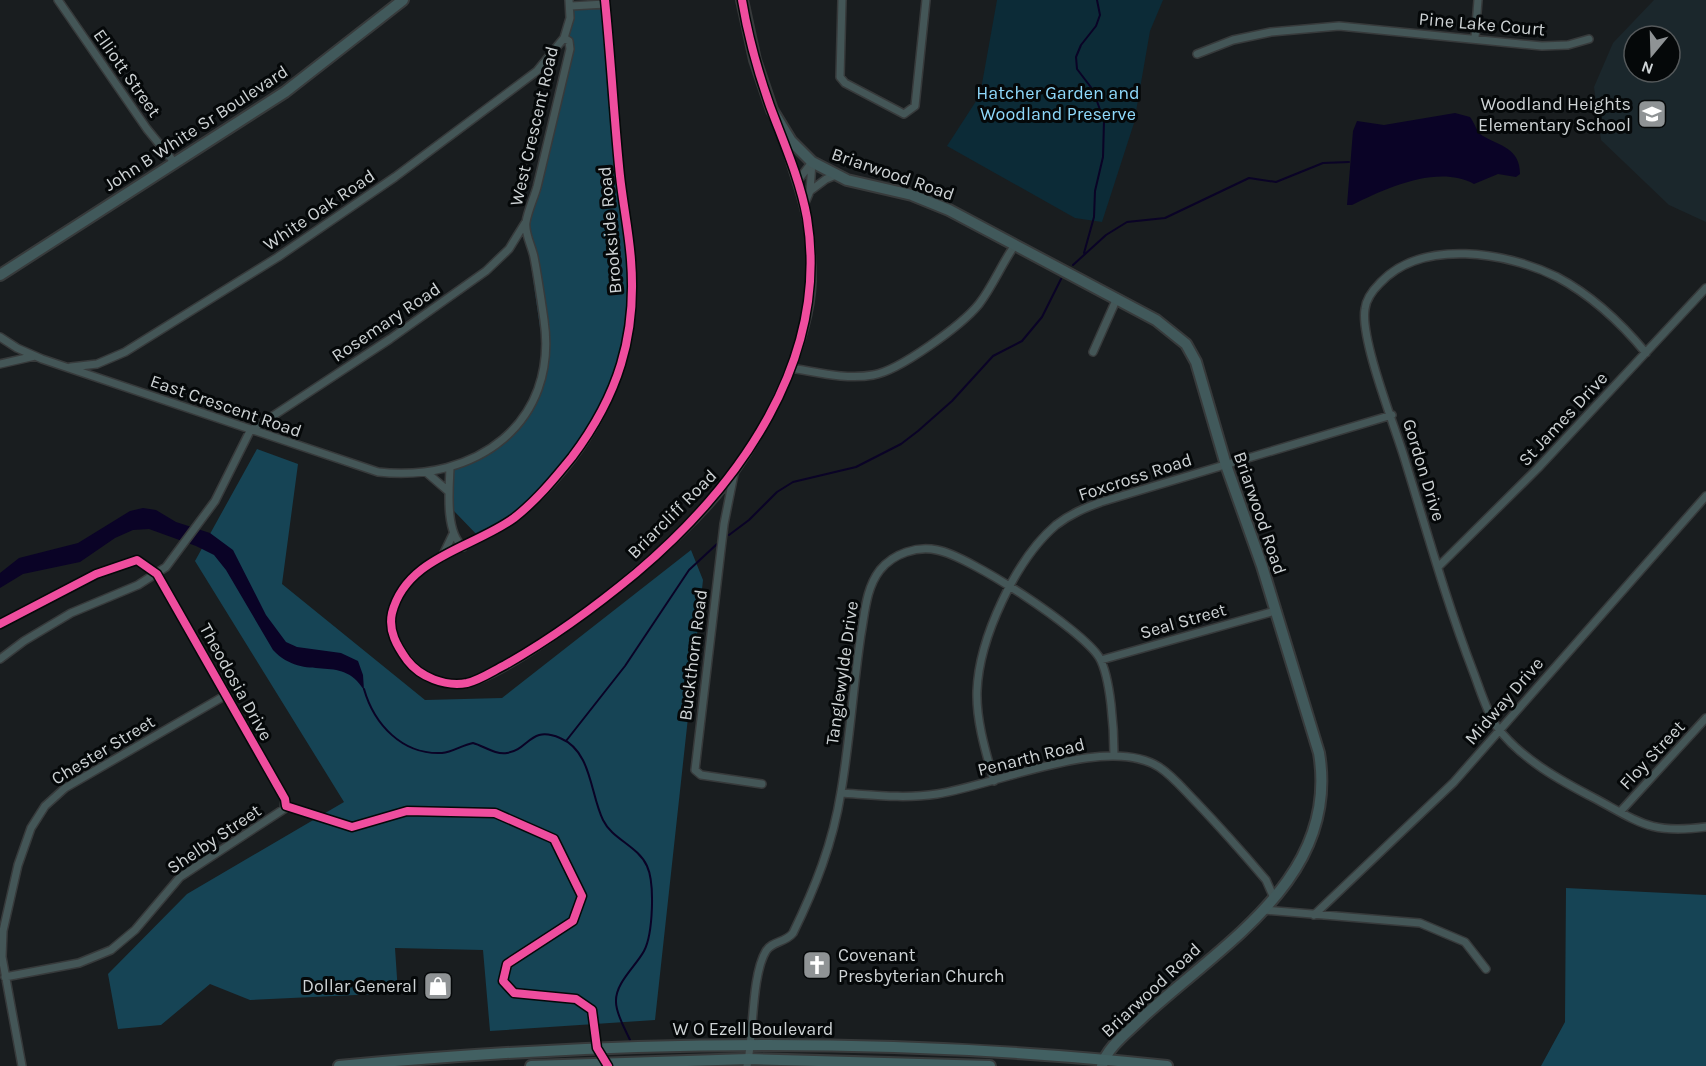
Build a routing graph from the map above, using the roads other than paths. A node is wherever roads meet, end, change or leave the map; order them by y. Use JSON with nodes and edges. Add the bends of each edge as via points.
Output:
{"nodes":[{"id":1,"x":58,"y":0,"type":"edge"},
{"id":2,"x":404,"y":0,"type":"edge"},
{"id":3,"x":742,"y":0,"type":"edge"},
{"id":4,"x":842,"y":0,"type":"edge"},
{"id":5,"x":926,"y":0,"type":"edge"},
{"id":6,"x":1478,"y":0,"type":"edge"},
{"id":7,"x":605,"y":2,"type":"edge"},
{"id":8,"x":570,"y":3,"type":"edge"},
{"id":9,"x":564,"y":38,"type":"junction"},
{"id":10,"x":1475,"y":38,"type":"junction"},
{"id":11,"x":1589,"y":39,"type":"dead end"},
{"id":12,"x":1197,"y":54,"type":"dead end"},
{"id":13,"x":782,"y":130,"type":"junction"},
{"id":14,"x":174,"y":162,"type":"junction"},
{"id":15,"x":812,"y":162,"type":"junction"},
{"id":16,"x":836,"y":175,"type":"junction"},
{"id":17,"x":797,"y":182,"type":"junction"},
{"id":18,"x":810,"y":191,"type":"junction"},
{"id":19,"x":804,"y":205,"type":"junction"},
{"id":20,"x":525,"y":223,"type":"junction"},
{"id":21,"x":1015,"y":245,"type":"junction"},
{"id":22,"x":0,"y":275,"type":"edge"},
{"id":23,"x":1706,"y":288,"type":"edge"},
{"id":24,"x":1116,"y":298,"type":"junction"},
{"id":25,"x":0,"y":337,"type":"edge"},
{"id":26,"x":1093,"y":352,"type":"dead end"},
{"id":27,"x":1646,"y":353,"type":"junction"},
{"id":28,"x":35,"y":356,"type":"junction"},
{"id":29,"x":0,"y":364,"type":"edge"},
{"id":30,"x":66,"y":367,"type":"junction"},
{"id":31,"x":791,"y":368,"type":"junction"},
{"id":32,"x":1392,"y":415,"type":"junction"},
{"id":33,"x":250,"y":431,"type":"junction"},
{"id":34,"x":1226,"y":465,"type":"junction"},
{"id":35,"x":450,"y":468,"type":"junction"},
{"id":36,"x":426,"y":472,"type":"junction"},
{"id":37,"x":734,"y":474,"type":"junction"},
{"id":38,"x":448,"y":491,"type":"junction"},
{"id":39,"x":1706,"y":496,"type":"edge"},
{"id":40,"x":453,"y":534,"type":"junction"},
{"id":41,"x":463,"y":547,"type":"junction"},
{"id":42,"x":442,"y":557,"type":"junction"},
{"id":43,"x":1438,"y":567,"type":"junction"},
{"id":44,"x":157,"y":574,"type":"junction"},
{"id":45,"x":1009,"y":588,"type":"junction"},
{"id":46,"x":1275,"y":611,"type":"junction"},
{"id":47,"x":0,"y":659,"type":"edge"},
{"id":48,"x":1101,"y":660,"type":"junction"},
{"id":49,"x":226,"y":695,"type":"junction"},
{"id":50,"x":1706,"y":718,"type":"edge"},
{"id":51,"x":1500,"y":730,"type":"junction"},
{"id":52,"x":1114,"y":755,"type":"junction"},
{"id":53,"x":994,"y":781,"type":"junction"},
{"id":54,"x":762,"y":784,"type":"dead end"},
{"id":55,"x":841,"y":793,"type":"junction"},
{"id":56,"x":286,"y":806,"type":"joint"},
{"id":57,"x":1620,"y":812,"type":"junction"},
{"id":58,"x":1706,"y":827,"type":"edge"},
{"id":59,"x":1274,"y":898,"type":"junction"},
{"id":60,"x":1264,"y":910,"type":"junction"},
{"id":61,"x":1314,"y":915,"type":"junction"},
{"id":62,"x":1486,"y":969,"type":"dead end"},
{"id":63,"x":5,"y":977,"type":"junction"},
{"id":64,"x":752,"y":1045,"type":"junction"},
{"id":65,"x":468,"y":1061,"type":"edge"},
{"id":66,"x":748,"y":1062,"type":"edge"},
{"id":67,"x":1102,"y":1063,"type":"edge"},
{"id":68,"x":369,"y":1065,"type":"edge"},
{"id":69,"x":22,"y":1066,"type":"edge"},
{"id":70,"x":339,"y":1066,"type":"edge"},
{"id":71,"x":531,"y":1066,"type":"edge"},
{"id":72,"x":990,"y":1066,"type":"edge"},
{"id":73,"x":1167,"y":1066,"type":"edge"}],
"edges":[{"from":1,"to":14,"type":"street","name":"Elliott Street"},
{"from":2,"to":14,"type":"street","name":"John B White Sr Boulevard","via":[[312,73]]},
{"from":3,"to":13,"type":"street","name":"Briarcliff Road","via":[[762,82]]},
{"from":4,"to":5,"type":"street","via":[[840,78],[907,114],[915,106]]},
{"from":6,"to":10,"type":"street"},
{"from":7,"to":8,"type":"street","name":"Brookside Road"},
{"from":7,"to":41,"type":"street","name":"Brookside Road","via":[[631,259],[630,326],[624,357],[612,393],[564,467],[516,516]]},
{"from":8,"to":9,"type":"street","name":"West Crescent Road"},
{"from":9,"to":20,"type":"street","name":"West Crescent Road","via":[[570,49],[535,198]]},
{"from":9,"to":30,"type":"street","name":"White Oak Road","via":[[537,71],[395,177],[278,256],[111,359]]},
{"from":10,"to":11,"type":"street","name":"Pine Lake Court","via":[[1542,46]]},
{"from":10,"to":12,"type":"street","name":"Pine Lake Court","via":[[1363,27],[1314,27],[1252,35]]},
{"from":13,"to":15,"type":"street","name":"Briarwood Road"},
{"from":13,"to":17,"type":"street","name":"Briarcliff Road"},
{"from":14,"to":22,"type":"street","name":"John B White Sr Boulevard"},
{"from":15,"to":16,"type":"street","name":"Briarwood Road"},
{"from":15,"to":17,"type":"street"},
{"from":15,"to":18,"type":"street","name":"Briarcliff Road"},
{"from":16,"to":18,"type":"street"},
{"from":16,"to":21,"type":"street","name":"Briarwood Road","via":[[931,202]]},
{"from":17,"to":19,"type":"street","name":"Briarcliff Road"},
{"from":18,"to":19,"type":"street","name":"Briarcliff Road"},
{"from":19,"to":31,"type":"street","name":"Briarcliff Road","via":[[812,281],[806,322]]},
{"from":20,"to":33,"type":"street","name":"Rosemary Road","via":[[509,249],[486,271]]},
{"from":20,"to":35,"type":"street","name":"West Crescent Road","via":[[547,346],[538,389],[525,416],[505,440]]},
{"from":21,"to":24,"type":"street","name":"Briarwood Road"},
{"from":21,"to":31,"type":"street","via":[[976,307],[896,367],[864,376]]},
{"from":23,"to":27,"type":"street","name":"St James Drive"},
{"from":24,"to":26,"type":"street"},
{"from":24,"to":34,"type":"street","name":"Briarwood Road","via":[[1172,331],[1193,354]]},
{"from":25,"to":28,"type":"street","name":"East Crescent Road"},
{"from":27,"to":32,"type":"street","name":"Gordon Drive","via":[[1608,313],[1547,273],[1474,255],[1425,256],[1390,273],[1370,295],[1365,307],[1370,344]]},
{"from":27,"to":43,"type":"street","name":"St James Drive"},
{"from":28,"to":29,"type":"street"},
{"from":28,"to":30,"type":"street","name":"East Crescent Road"},
{"from":30,"to":33,"type":"street","name":"East Crescent Road"},
{"from":31,"to":37,"type":"street","name":"Briarcliff Road"},
{"from":32,"to":34,"type":"street","name":"Foxcross Road"},
{"from":32,"to":43,"type":"street","name":"Gordon Drive"},
{"from":33,"to":36,"type":"street","name":"East Crescent Road","via":[[378,472]]},
{"from":33,"to":44,"type":"street","via":[[215,501],[183,547]]},
{"from":34,"to":45,"type":"street","name":"Foxcross Road","via":[[1076,512],[1056,525],[1032,551]]},
{"from":34,"to":46,"type":"street","name":"Briarwood Road"},
{"from":35,"to":36,"type":"street","name":"East Crescent Road"},
{"from":35,"to":38,"type":"street"},
{"from":36,"to":38,"type":"street"},
{"from":37,"to":42,"type":"street","name":"Briarcliff Road","via":[[681,532],[628,579],[546,640],[470,682],[450,684],[424,675],[410,664],[392,632],[392,612],[404,586],[420,569]]},
{"from":37,"to":54,"type":"street","name":"Buckthorn Road","via":[[724,524],[694,770],[701,775]]},
{"from":38,"to":40,"type":"street"},
{"from":39,"to":51,"type":"street","name":"Midway Drive"},
{"from":40,"to":41,"type":"street"},
{"from":40,"to":42,"type":"street"},
{"from":41,"to":42,"type":"street","name":"Brookside Road"},
{"from":43,"to":51,"type":"street","name":"Gordon Drive","via":[[1466,652]]},
{"from":44,"to":47,"type":"street","via":[[71,613]]},
{"from":44,"to":49,"type":"street","name":"Theodosia Drive"},
{"from":45,"to":48,"type":"street","name":"Tanglewylde Drive","via":[[1073,630]]},
{"from":45,"to":53,"type":"street","name":"Foxcross Road","via":[[989,637],[978,681],[979,716]]},
{"from":45,"to":55,"type":"street","name":"Tanglewylde Drive","via":[[959,558],[937,550],[906,552],[881,568],[867,602]]},
{"from":46,"to":48,"type":"street","name":"Seal Street"},
{"from":46,"to":59,"type":"street","name":"Briarwood Road","via":[[1317,744],[1322,781],[1320,809],[1309,846],[1289,882]]},
{"from":48,"to":52,"type":"street","via":[[1112,709]]},
{"from":49,"to":56,"type":"street","name":"Theodosia Drive"},
{"from":49,"to":63,"type":"street","name":"Chester Street","via":[[65,788],[45,806],[24,846],[8,906],[2,940]]},
{"from":50,"to":57,"type":"street","name":"Floy Street"},
{"from":51,"to":57,"type":"street","name":"Gordon Drive","via":[[1538,765]]},
{"from":51,"to":61,"type":"street","name":"Midway Drive","via":[[1419,818]]},
{"from":52,"to":53,"type":"street","name":"Penarth Road","via":[[1085,758]]},
{"from":52,"to":59,"type":"street","name":"Penarth Road","via":[[1148,762],[1170,776],[1228,835],[1266,880]]},
{"from":53,"to":55,"type":"street","name":"Penarth Road","via":[[915,796]]},
{"from":55,"to":64,"type":"street","name":"Tanglewylde Drive","via":[[830,844],[804,910],[790,937],[770,946],[765,954],[758,981]]},
{"from":56,"to":63,"type":"street","name":"Shelby Street","via":[[180,877],[135,930],[111,950],[79,963]]},
{"from":57,"to":58,"type":"street","name":"Gordon Drive","via":[[1657,829]]},
{"from":59,"to":60,"type":"street","name":"Briarwood Road"},
{"from":60,"to":61,"type":"street"},
{"from":60,"to":67,"type":"street","name":"Briarwood Road","via":[[1163,999]]},
{"from":61,"to":62,"type":"street","via":[[1392,919],[1434,927],[1465,942]]},
{"from":63,"to":69,"type":"street","name":"Chester Street"},
{"from":64,"to":65,"type":"main road","name":"W O Ezell Boulevard","via":[[597,1048]]},
{"from":64,"to":66,"type":"street","name":"Tanglewylde Drive"},
{"from":64,"to":67,"type":"main road","name":"W O Ezell Boulevard","via":[[890,1047]]},
{"from":65,"to":68,"type":"main road","name":"W O Ezell Boulevard"},
{"from":66,"to":71,"type":"main road","name":"W O Ezell Boulevard"},
{"from":66,"to":72,"type":"main road","name":"W O Ezell Boulevard"},
{"from":67,"to":73,"type":"main road","name":"W O Ezell Boulevard"},
{"from":68,"to":70,"type":"main road","name":"W O Ezell Boulevard"}]}
